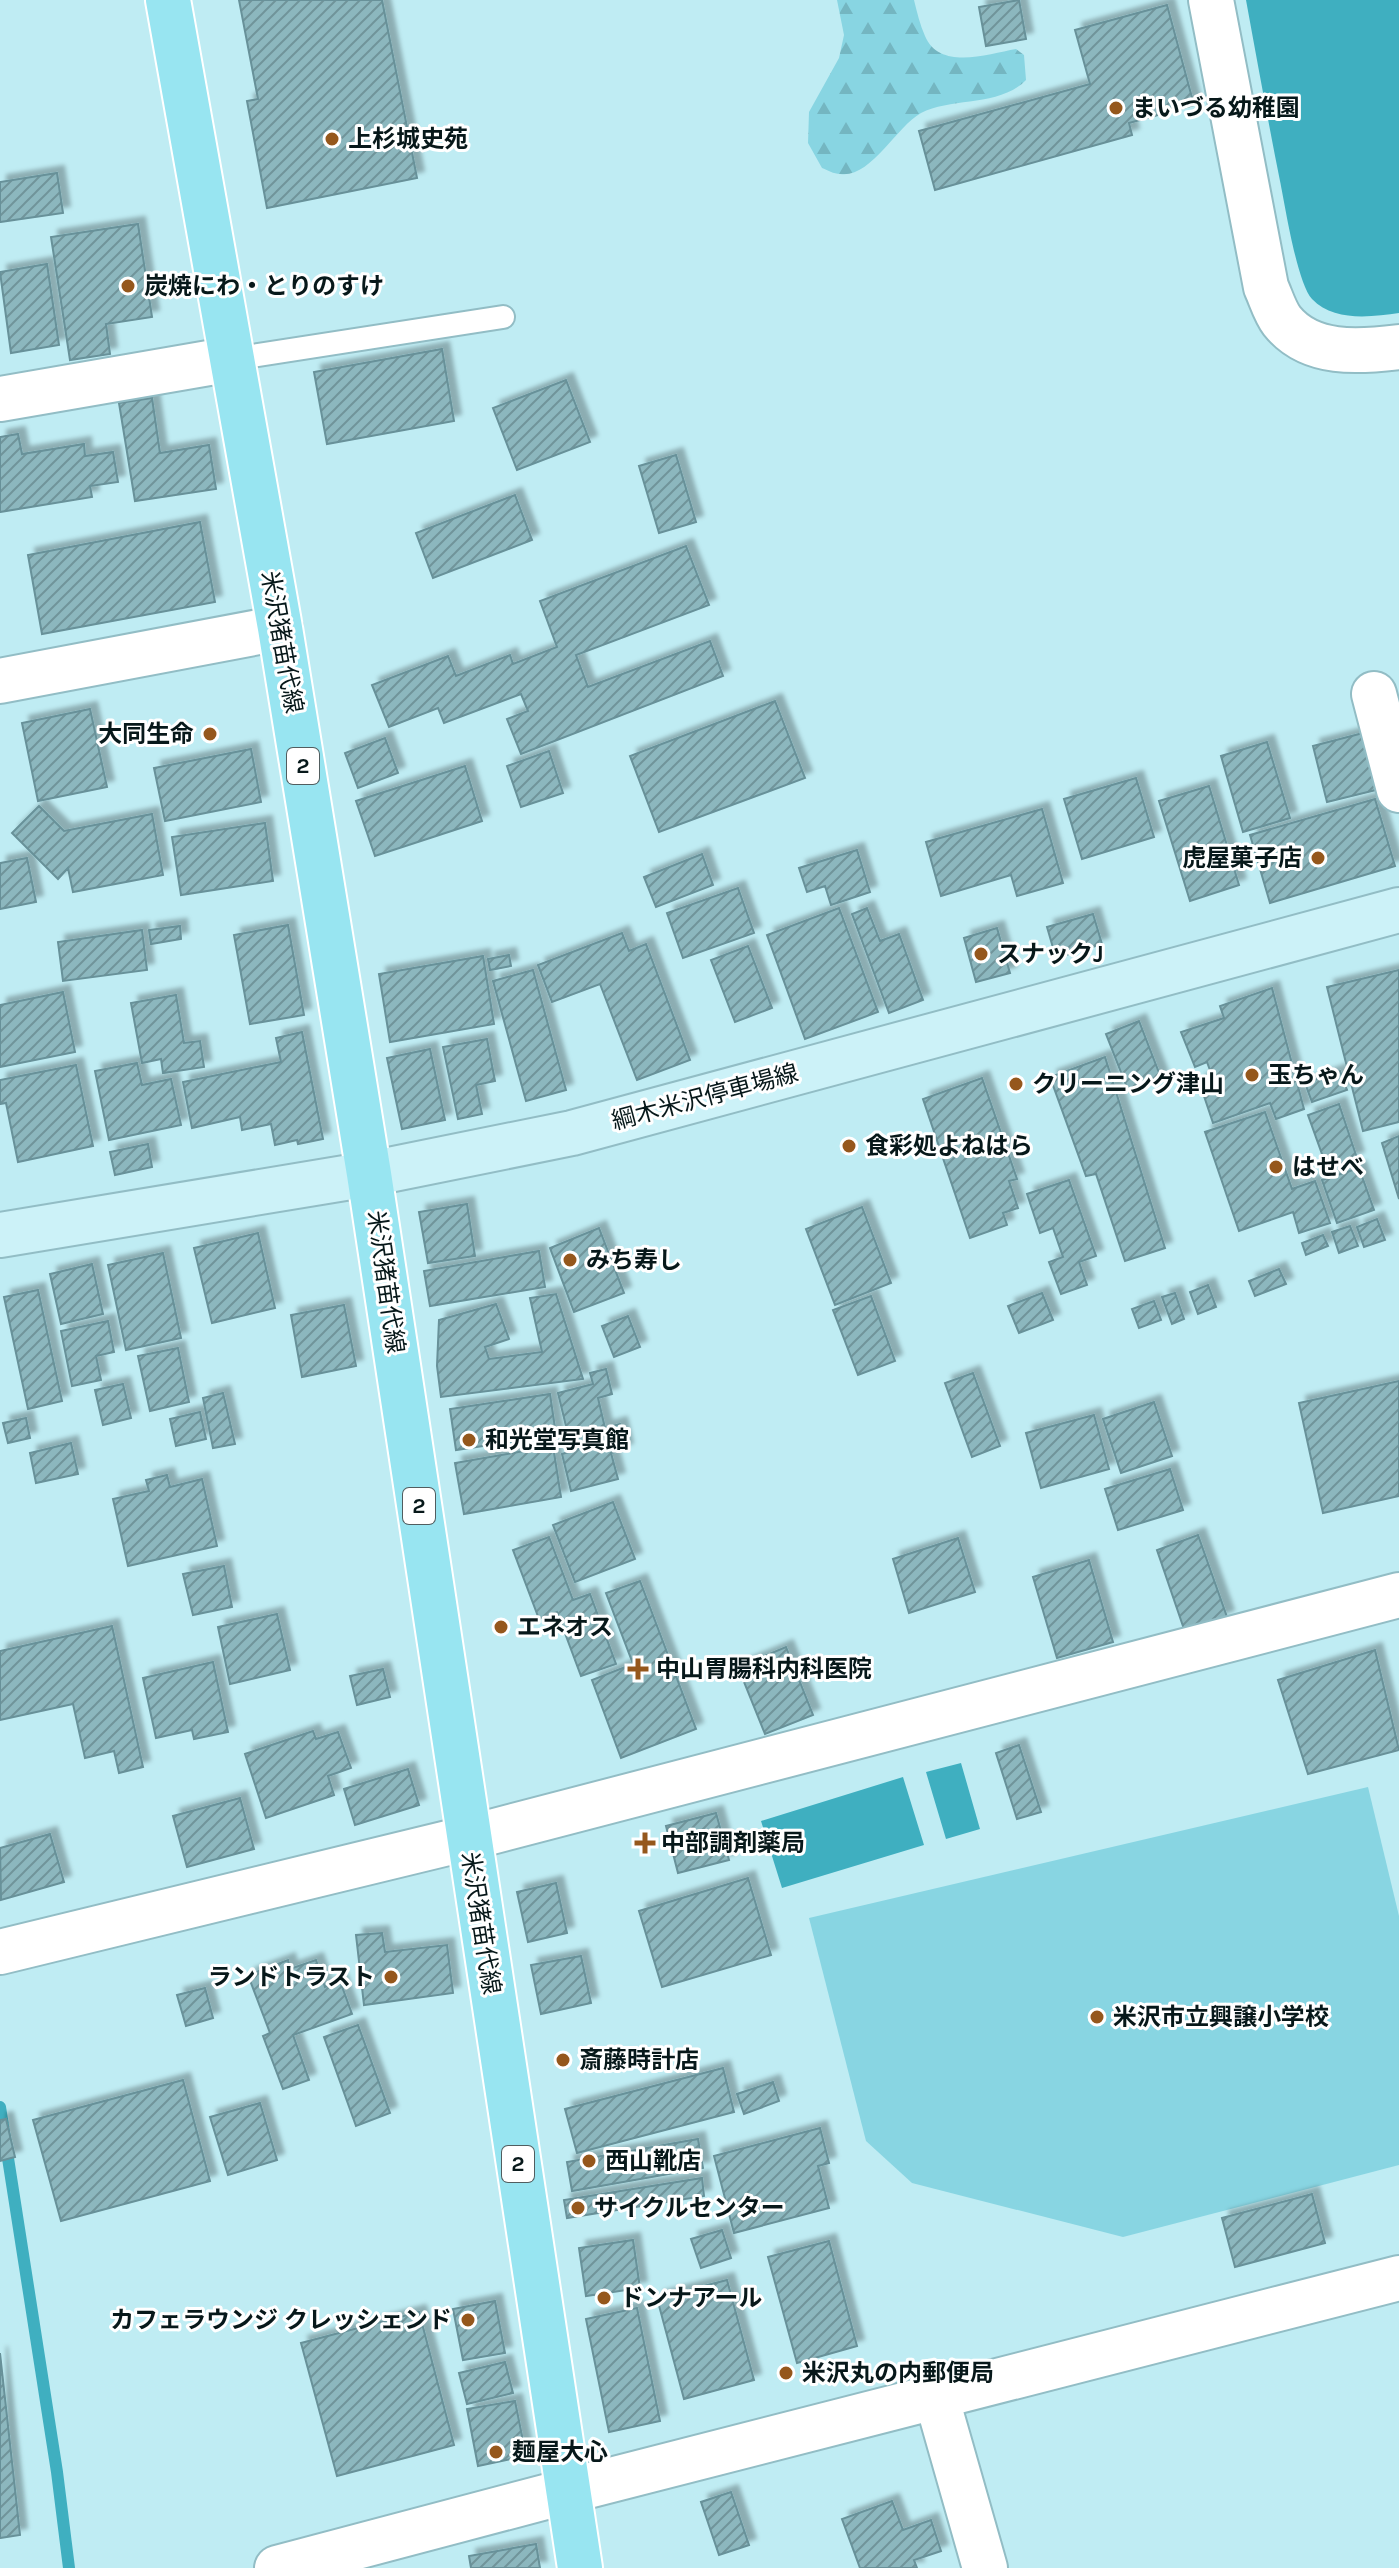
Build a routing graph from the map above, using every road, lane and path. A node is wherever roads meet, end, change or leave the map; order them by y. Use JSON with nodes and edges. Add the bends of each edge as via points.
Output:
{"nodes":[{"id":1,"x":168,"y":0,"type":"edge"},
{"id":2,"x":1211,"y":0,"type":"edge"},
{"id":3,"x":503,"y":317,"type":"dead end"},
{"id":4,"x":1399,"y":347,"type":"edge"},
{"id":5,"x":232,"y":359,"type":"junction"},
{"id":6,"x":0,"y":399,"type":"edge"},
{"id":7,"x":280,"y":628,"type":"junction"},
{"id":8,"x":0,"y":681,"type":"edge"},
{"id":9,"x":1374,"y":694,"type":"dead end"},
{"id":10,"x":1399,"y":790,"type":"edge"},
{"id":11,"x":1399,"y":910,"type":"edge"},
{"id":12,"x":369,"y":1174,"type":"junction"},
{"id":13,"x":0,"y":1235,"type":"edge"},
{"id":14,"x":1399,"y":1595,"type":"edge"},
{"id":15,"x":468,"y":1838,"type":"junction"},
{"id":16,"x":0,"y":1952,"type":"edge"},
{"id":17,"x":1399,"y":2278,"type":"edge"},
{"id":18,"x":936,"y":2396,"type":"junction"},
{"id":19,"x":568,"y":2491,"type":"junction"},
{"id":20,"x":277,"y":2568,"type":"edge"},
{"id":21,"x":580,"y":2568,"type":"edge"},
{"id":22,"x":985,"y":2568,"type":"edge"}],
"edges":[{"from":1,"to":5,"type":"main road","name":"米沢猪苗代線","number":"2"},
{"from":2,"to":4,"type":"street","via":[[1266,287],[1281,320],[1301,339],[1329,348]]},
{"from":3,"to":5,"type":"lane"},
{"from":5,"to":6,"type":"street"},
{"from":5,"to":7,"type":"main road","name":"米沢猪苗代線","number":"2"},
{"from":7,"to":8,"type":"street"},
{"from":7,"to":12,"type":"main road","name":"米沢猪苗代線","number":"2"},
{"from":9,"to":10,"type":"street"},
{"from":11,"to":12,"type":"main road","name":"綱木米沢停車場線","via":[[572,1133]]},
{"from":12,"to":13,"type":"main road","name":"綱木米沢停車場線"},
{"from":12,"to":15,"type":"main road","name":"米沢猪苗代線","number":"2"},
{"from":14,"to":15,"type":"street"},
{"from":15,"to":16,"type":"street"},
{"from":15,"to":19,"type":"main road","name":"米沢猪苗代線","number":"2"},
{"from":17,"to":18,"type":"street"},
{"from":18,"to":19,"type":"street"},
{"from":18,"to":22,"type":"street"},
{"from":19,"to":20,"type":"street"},
{"from":19,"to":21,"type":"main road","name":"米沢猪苗代線","number":"2"}]}
